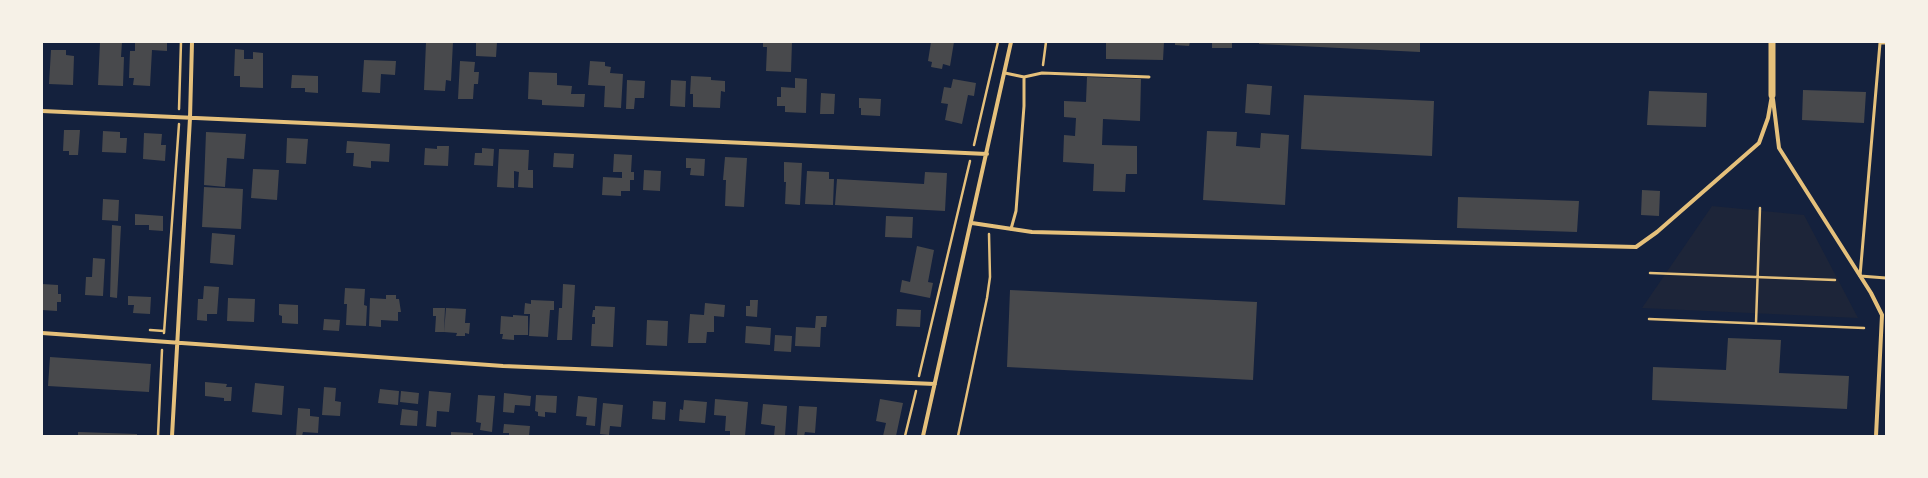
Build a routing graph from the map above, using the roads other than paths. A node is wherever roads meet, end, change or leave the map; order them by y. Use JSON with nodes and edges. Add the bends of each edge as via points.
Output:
{"nodes":[{"id":1,"x":192,"y":42,"type":"edge"},
{"id":2,"x":1012,"y":42,"type":"edge"},
{"id":3,"x":1772,"y":42,"type":"edge"},
{"id":4,"x":1886,"y":43,"type":"edge"},
{"id":5,"x":1004,"y":73,"type":"junction"},
{"id":6,"x":1024,"y":77,"type":"junction"},
{"id":7,"x":1150,"y":77,"type":"dead end"},
{"id":8,"x":1772,"y":94,"type":"junction"},
{"id":9,"x":42,"y":110,"type":"edge"},
{"id":10,"x":190,"y":118,"type":"junction"},
{"id":11,"x":987,"y":154,"type":"junction"},
{"id":12,"x":972,"y":224,"type":"junction"},
{"id":13,"x":1011,"y":229,"type":"junction"},
{"id":14,"x":1860,"y":276,"type":"junction"},
{"id":15,"x":1886,"y":278,"type":"edge"},
{"id":16,"x":42,"y":333,"type":"edge"},
{"id":17,"x":177,"y":341,"type":"junction"},
{"id":18,"x":935,"y":384,"type":"junction"},
{"id":19,"x":172,"y":436,"type":"edge"},
{"id":20,"x":923,"y":436,"type":"edge"},
{"id":21,"x":1876,"y":436,"type":"edge"}],
"edges":[{"from":1,"to":10,"type":"street"},
{"from":2,"to":5,"type":"street"},
{"from":3,"to":8,"type":"street"},
{"from":4,"to":14,"type":"lane","via":[[1880,43]]},
{"from":5,"to":6,"type":"lane"},
{"from":5,"to":11,"type":"street"},
{"from":6,"to":7,"type":"lane","via":[[1042,73]]},
{"from":6,"to":13,"type":"lane","via":[[1016,211]]},
{"from":8,"to":13,"type":"street","via":[[1768,118],[1758,143],[1657,232],[1636,247],[1032,232]]},
{"from":8,"to":14,"type":"street","via":[[1779,148]]},
{"from":9,"to":10,"type":"street"},
{"from":10,"to":11,"type":"street"},
{"from":10,"to":17,"type":"street"},
{"from":11,"to":12,"type":"street"},
{"from":12,"to":13,"type":"street"},
{"from":12,"to":18,"type":"street"},
{"from":14,"to":15,"type":"lane"},
{"from":14,"to":21,"type":"street","via":[[1872,293],[1882,315]]},
{"from":16,"to":17,"type":"street"},
{"from":17,"to":18,"type":"street","via":[[504,366]]},
{"from":17,"to":19,"type":"street"},
{"from":18,"to":20,"type":"street"}]}
